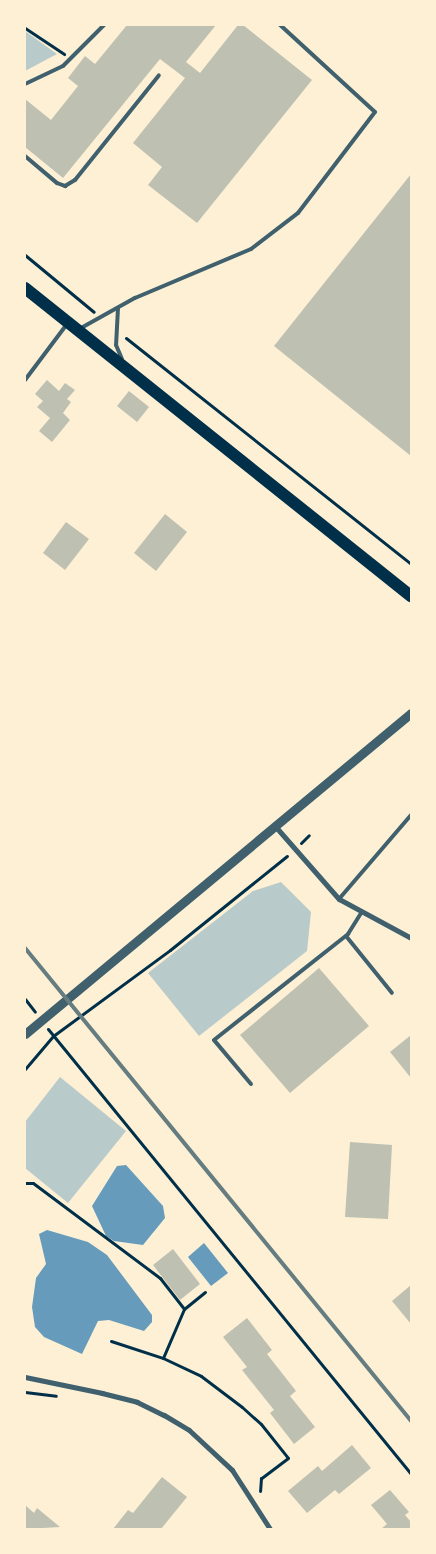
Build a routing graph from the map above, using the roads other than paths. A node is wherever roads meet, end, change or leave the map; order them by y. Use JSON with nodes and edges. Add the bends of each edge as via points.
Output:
{"nodes":[{"id":1,"x":104,"y":25,"type":"edge"},
{"id":2,"x":280,"y":25,"type":"edge"},
{"id":3,"x":160,"y":76,"type":"dead end"},
{"id":4,"x":25,"y":84,"type":"edge"},
{"id":5,"x":25,"y":156,"type":"edge"},
{"id":6,"x":25,"y":288,"type":"edge"},
{"id":7,"x":118,"y":308,"type":"junction"},
{"id":8,"x":73,"y":326,"type":"junction"},
{"id":9,"x":126,"y":368,"type":"junction"},
{"id":10,"x":25,"y":380,"type":"edge"},
{"id":11,"x":411,"y":596,"type":"edge"},
{"id":12,"x":411,"y":713,"type":"edge"},
{"id":13,"x":411,"y":815,"type":"edge"},
{"id":14,"x":275,"y":826,"type":"junction"},
{"id":15,"x":339,"y":899,"type":"junction"},
{"id":16,"x":361,"y":913,"type":"junction"},
{"id":17,"x":346,"y":936,"type":"junction"},
{"id":18,"x":411,"y":938,"type":"edge"},
{"id":19,"x":392,"y":993,"type":"dead end"},
{"id":20,"x":25,"y":1034,"type":"edge"},
{"id":21,"x":251,"y":1084,"type":"dead end"},
{"id":22,"x":25,"y":1376,"type":"edge"},
{"id":23,"x":270,"y":1529,"type":"edge"}],
"edges":[{"from":1,"to":4,"type":"lane","via":[[63,66]]},
{"from":2,"to":7,"type":"lane","via":[[375,112],[298,212],[250,249]]},
{"from":3,"to":5,"type":"lane","via":[[83,172],[65,186]]},
{"from":6,"to":8,"type":"main road"},
{"from":7,"to":8,"type":"lane","via":[[101,318]]},
{"from":7,"to":9,"type":"lane","via":[[116,345]]},
{"from":8,"to":9,"type":"main road"},
{"from":8,"to":10,"type":"lane"},
{"from":9,"to":11,"type":"main road"},
{"from":12,"to":14,"type":"street"},
{"from":13,"to":15,"type":"lane"},
{"from":14,"to":15,"type":"street"},
{"from":14,"to":20,"type":"street"},
{"from":15,"to":16,"type":"street"},
{"from":16,"to":17,"type":"lane"},
{"from":16,"to":18,"type":"street"},
{"from":17,"to":19,"type":"lane"},
{"from":17,"to":21,"type":"lane","via":[[214,1040]]},
{"from":22,"to":23,"type":"street","via":[[137,1402],[172,1420],[212,1450],[232,1470]]}]}
